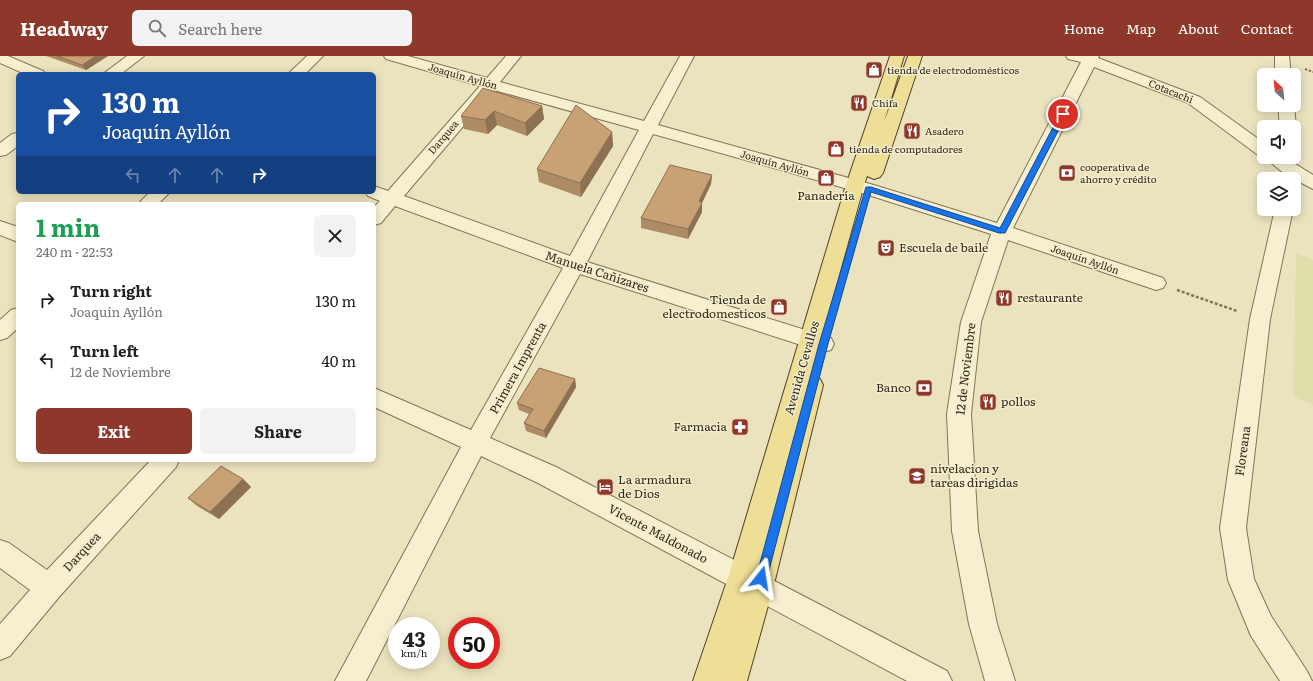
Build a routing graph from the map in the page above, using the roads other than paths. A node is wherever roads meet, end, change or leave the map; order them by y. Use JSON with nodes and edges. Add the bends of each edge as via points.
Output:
{"nodes":[{"id":1,"x":137,"y":56,"type":"edge"},
{"id":2,"x":316,"y":56,"type":"edge"},
{"id":3,"x":391,"y":56,"type":"edge"},
{"id":4,"x":514,"y":56,"type":"edge"},
{"id":5,"x":687,"y":56,"type":"edge"},
{"id":6,"x":897,"y":56,"type":"edge"},
{"id":7,"x":915,"y":56,"type":"edge"},
{"id":8,"x":1282,"y":56,"type":"edge"},
{"id":9,"x":1085,"y":57,"type":"edge"},
{"id":10,"x":0,"y":58,"type":"edge"},
{"id":11,"x":1283,"y":68,"type":"edge"},
{"id":12,"x":33,"y":72,"type":"edge"},
{"id":13,"x":114,"y":72,"type":"edge"},
{"id":14,"x":298,"y":72,"type":"edge"},
{"id":15,"x":489,"y":83,"type":"junction"},
{"id":16,"x":649,"y":128,"type":"junction"},
{"id":17,"x":16,"y":139,"type":"edge"},
{"id":18,"x":1257,"y":145,"type":"edge"},
{"id":19,"x":0,"y":151,"type":"edge"},
{"id":20,"x":1291,"y":169,"type":"edge"},
{"id":21,"x":1313,"y":183,"type":"edge"},
{"id":22,"x":862,"y":187,"type":"junction"},
{"id":23,"x":159,"y":194,"type":"edge"},
{"id":24,"x":382,"y":195,"type":"edge"},
{"id":25,"x":149,"y":202,"type":"edge"},
{"id":26,"x":376,"y":213,"type":"edge"},
{"id":27,"x":1282,"y":216,"type":"edge"},
{"id":28,"x":0,"y":227,"type":"edge"},
{"id":29,"x":1002,"y":231,"type":"junction"},
{"id":30,"x":16,"y":234,"type":"edge"},
{"id":31,"x":575,"y":266,"type":"junction"},
{"id":32,"x":1156,"y":283,"type":"road end"},
{"id":33,"x":16,"y":318,"type":"edge"},
{"id":34,"x":0,"y":332,"type":"edge"},
{"id":35,"x":817,"y":342,"type":"junction"},
{"id":36,"x":376,"y":398,"type":"edge"},
{"id":37,"x":475,"y":444,"type":"junction"},
{"id":38,"x":165,"y":462,"type":"edge"},
{"id":39,"x":0,"y":552,"type":"edge"},
{"id":40,"x":750,"y":583,"type":"junction"},
{"id":41,"x":49,"y":588,"type":"junction"},
{"id":42,"x":0,"y":646,"type":"edge"},
{"id":43,"x":350,"y":681,"type":"edge"},
{"id":44,"x":708,"y":681,"type":"edge"},
{"id":45,"x":732,"y":681,"type":"edge"},
{"id":46,"x":938,"y":681,"type":"edge"},
{"id":47,"x":1000,"y":681,"type":"edge"},
{"id":48,"x":1297,"y":681,"type":"edge"}],
"edges":[{"from":1,"to":13,"type":"street"},
{"from":2,"to":14,"type":"street"},
{"from":3,"to":15,"type":"street","name":"Joaquín Ayllón"},
{"from":4,"to":15,"type":"street","name":"Darquea"},
{"from":5,"to":16,"type":"street","name":"Primera Imprenta"},
{"from":6,"to":22,"type":"main road","name":"Avenida Cevallos"},
{"from":7,"to":22,"type":"main road","name":"Avenida Cevallos"},
{"from":8,"to":11,"type":"street"},
{"from":9,"to":18,"type":"street","name":"Cotacachi","via":[[1194,100]]},
{"from":9,"to":29,"type":"street","name":"12 de Noviembre"},
{"from":10,"to":12,"type":"street"},
{"from":15,"to":16,"type":"street","name":"Joaquín Ayllón"},
{"from":15,"to":24,"type":"street","name":"Darquea"},
{"from":16,"to":22,"type":"street","name":"Joaquín Ayllón"},
{"from":16,"to":31,"type":"street","name":"Primera Imprenta"},
{"from":17,"to":19,"type":"street"},
{"from":20,"to":21,"type":"street"},
{"from":22,"to":29,"type":"street","name":"Joaquín Ayllón"},
{"from":22,"to":35,"type":"main road","name":"Avenida Cevallos"},
{"from":23,"to":25,"type":"street"},
{"from":24,"to":26,"type":"street","name":"Darquea"},
{"from":24,"to":31,"type":"street","name":"Manuela Cañizares"},
{"from":27,"to":48,"type":"street","name":"Floreana","via":[[1260,318],[1233,528],[1240,580],[1261,626]]},
{"from":28,"to":30,"type":"street"},
{"from":29,"to":32,"type":"street","name":"Joaquín Ayllón"},
{"from":29,"to":47,"type":"street","name":"12 de Noviembre","via":[[972,322],[959,414],[965,531],[983,624]]},
{"from":31,"to":35,"type":"street","name":"Manuela Cañizares"},
{"from":31,"to":37,"type":"street","name":"Primera Imprenta"},
{"from":33,"to":34,"type":"street"},
{"from":35,"to":40,"type":"main road","name":"Avenida Cevallos"},
{"from":36,"to":37,"type":"street","name":"Vicente Maldonado"},
{"from":37,"to":40,"type":"street","name":"Vicente Maldonado","via":[[547,475]]},
{"from":37,"to":43,"type":"street","name":"Primera Imprenta"},
{"from":38,"to":41,"type":"street","name":"Darquea"},
{"from":39,"to":41,"type":"street"},
{"from":40,"to":44,"type":"main road","name":"Avenida Cevallos"},
{"from":40,"to":45,"type":"main road","name":"Avenida Cevallos"},
{"from":40,"to":46,"type":"street","name":"Vicente Maldonado"},
{"from":41,"to":42,"type":"street","name":"Darquea"}]}
